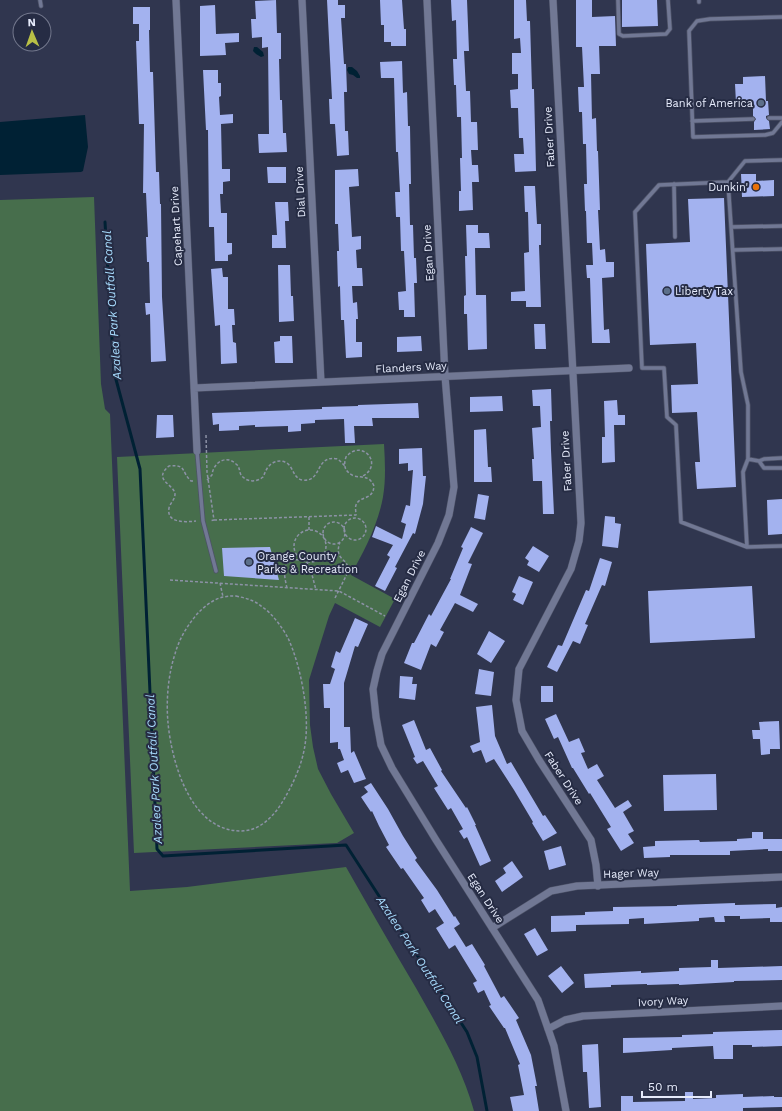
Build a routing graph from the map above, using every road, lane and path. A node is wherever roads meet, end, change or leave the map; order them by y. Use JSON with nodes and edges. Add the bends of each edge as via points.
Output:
{"nodes":[{"id":1,"x":40,"y":0,"type":"edge"},
{"id":2,"x":176,"y":0,"type":"edge"},
{"id":3,"x":302,"y":0,"type":"edge"},
{"id":4,"x":427,"y":0,"type":"edge"},
{"id":5,"x":553,"y":0,"type":"edge"},
{"id":6,"x":618,"y":0,"type":"edge"},
{"id":7,"x":668,"y":0,"type":"edge"},
{"id":8,"x":41,"y":6,"type":"dead end"},
{"id":9,"x":782,"y":17,"type":"edge"},
{"id":10,"x":769,"y":118,"type":"dead end"},
{"id":11,"x":782,"y":118,"type":"edge"},
{"id":12,"x":753,"y":119,"type":"dead end"},
{"id":13,"x":692,"y":121,"type":"junction"},
{"id":14,"x":782,"y":122,"type":"edge"},
{"id":15,"x":782,"y":160,"type":"edge"},
{"id":16,"x":728,"y":182,"type":"junction"},
{"id":17,"x":674,"y":184,"type":"junction"},
{"id":18,"x":782,"y":226,"type":"edge"},
{"id":19,"x":731,"y":227,"type":"junction"},
{"id":20,"x":675,"y":237,"type":"dead end"},
{"id":21,"x":782,"y":249,"type":"edge"},
{"id":22,"x":733,"y":250,"type":"junction"},
{"id":23,"x":629,"y":368,"type":"dead end"},
{"id":24,"x":572,"y":370,"type":"junction"},
{"id":25,"x":445,"y":376,"type":"junction"},
{"id":26,"x":321,"y":382,"type":"junction"},
{"id":27,"x":194,"y":388,"type":"junction"},
{"id":28,"x":206,"y":435,"type":"dead end"},
{"id":29,"x":198,"y":451,"type":"joint"},
{"id":30,"x":782,"y":458,"type":"edge"},
{"id":31,"x":748,"y":459,"type":"junction"},
{"id":32,"x":759,"y":461,"type":"junction"},
{"id":33,"x":344,"y":466,"type":"junction"},
{"id":34,"x":782,"y":468,"type":"edge"},
{"id":35,"x":363,"y":476,"type":"junction"},
{"id":36,"x":209,"y":479,"type":"junction"},
{"id":37,"x":200,"y":481,"type":"junction"},
{"id":38,"x":356,"y":515,"type":"junction"},
{"id":39,"x":308,"y":517,"type":"junction"},
{"id":40,"x":359,"y":518,"type":"junction"},
{"id":41,"x":214,"y":520,"type":"junction"},
{"id":42,"x":203,"y":521,"type":"junction"},
{"id":43,"x":309,"y":530,"type":"junction"},
{"id":44,"x":344,"y":530,"type":"junction"},
{"id":45,"x":324,"y":538,"type":"junction"},
{"id":46,"x":340,"y":542,"type":"junction"},
{"id":47,"x":782,"y":546,"type":"edge"},
{"id":48,"x":747,"y":548,"type":"junction"},
{"id":49,"x":303,"y":560,"type":"junction"},
{"id":50,"x":216,"y":571,"type":"dead end"},
{"id":51,"x":170,"y":580,"type":"dead end"},
{"id":52,"x":220,"y":583,"type":"junction"},
{"id":53,"x":287,"y":588,"type":"junction"},
{"id":54,"x":316,"y":590,"type":"junction"},
{"id":55,"x":339,"y":591,"type":"junction"},
{"id":56,"x":223,"y":597,"type":"junction"},
{"id":57,"x":335,"y":598,"type":"dead end"},
{"id":58,"x":385,"y":616,"type":"dead end"},
{"id":59,"x":782,"y":877,"type":"edge"},
{"id":60,"x":598,"y":886,"type":"junction"},
{"id":61,"x":492,"y":928,"type":"junction"},
{"id":62,"x":782,"y":1006,"type":"edge"},
{"id":63,"x":548,"y":1029,"type":"junction"},
{"id":64,"x":566,"y":1111,"type":"edge"}],
"edges":[{"from":1,"to":8,"type":"lane"},
{"from":2,"to":27,"type":"street","name":"Capehart Drive"},
{"from":3,"to":26,"type":"street","name":"Dial Drive"},
{"from":4,"to":25,"type":"street","name":"Egan Drive"},
{"from":5,"to":24,"type":"street","name":"Faber Drive"},
{"from":6,"to":7,"type":"lane","via":[[619,34],[623,36],[666,34],[670,29]]},
{"from":9,"to":13,"type":"lane","via":[[697,21],[689,31]]},
{"from":10,"to":11,"type":"lane"},
{"from":12,"to":13,"type":"lane"},
{"from":13,"to":14,"type":"lane","via":[[693,137],[765,135],[773,133]]},
{"from":15,"to":16,"type":"lane","via":[[745,161]]},
{"from":16,"to":17,"type":"lane"},
{"from":16,"to":19,"type":"lane"},
{"from":17,"to":20,"type":"lane"},
{"from":17,"to":48,"type":"lane","via":[[659,185],[635,212],[642,368],[664,368],[667,417],[676,425],[681,522]]},
{"from":18,"to":19,"type":"lane"},
{"from":19,"to":22,"type":"lane"},
{"from":21,"to":22,"type":"lane"},
{"from":22,"to":31,"type":"lane","via":[[740,372],[748,405]]},
{"from":23,"to":24,"type":"street","name":"Flanders Way"},
{"from":24,"to":25,"type":"street","name":"Flanders Way"},
{"from":24,"to":60,"type":"street","name":"Faber Drive","via":[[581,523],[579,541],[570,569],[519,668],[516,700],[522,731],[591,840]]},
{"from":25,"to":26,"type":"street","name":"Flanders Way"},
{"from":25,"to":61,"type":"street","name":"Egan Drive","via":[[454,487],[449,515],[438,543],[382,654],[373,689],[381,745],[436,840]]},
{"from":26,"to":27,"type":"street","name":"Flanders Way"},
{"from":27,"to":29,"type":"street","name":"Capehart Drive"},
{"from":28,"to":36,"type":"path"},
{"from":29,"to":37,"type":"lane"},
{"from":30,"to":32,"type":"lane"},
{"from":31,"to":32,"type":"lane"},
{"from":31,"to":48,"type":"lane","via":[[744,472]]},
{"from":32,"to":34,"type":"lane","via":[[764,468]]},
{"from":33,"to":35,"type":"path","via":[[349,474]]},
{"from":33,"to":35,"type":"path","via":[[349,453],[358,450],[366,452],[371,458],[372,466]]},
{"from":33,"to":36,"type":"path","via":[[338,459],[329,458],[324,460],[312,479],[304,480],[296,477],[288,463],[273,462],[263,477],[253,482],[241,475],[236,463],[220,460],[212,469]]},
{"from":35,"to":38,"type":"path","via":[[370,479],[374,490],[369,497],[358,502]]},
{"from":36,"to":37,"type":"path"},
{"from":36,"to":41,"type":"path"},
{"from":37,"to":42,"type":"lane"},
{"from":37,"to":42,"type":"path","via":[[191,481],[185,470],[175,465],[166,469],[163,478],[175,494],[169,509],[172,518],[182,522]]},
{"from":38,"to":39,"type":"path"},
{"from":38,"to":40,"type":"path"},
{"from":39,"to":41,"type":"path"},
{"from":39,"to":43,"type":"path"},
{"from":40,"to":44,"type":"path","via":[[348,520]]},
{"from":40,"to":44,"type":"path","via":[[366,526],[366,533],[361,539],[350,539]]},
{"from":41,"to":42,"type":"path"},
{"from":42,"to":50,"type":"lane"},
{"from":43,"to":45,"type":"path"},
{"from":43,"to":49,"type":"path","via":[[300,534],[294,543],[296,553]]},
{"from":44,"to":45,"type":"path","via":[[336,522],[329,523],[324,528]]},
{"from":44,"to":46,"type":"path","via":[[344,537]]},
{"from":45,"to":46,"type":"path","via":[[329,543]]},
{"from":45,"to":49,"type":"path","via":[[326,547],[322,557],[313,562]]},
{"from":46,"to":55,"type":"path","via":[[338,555],[349,569]]},
{"from":47,"to":48,"type":"lane"},
{"from":49,"to":53,"type":"path","via":[[294,560],[286,565],[283,573]]},
{"from":49,"to":54,"type":"path","via":[[310,567]]},
{"from":51,"to":52,"type":"path"},
{"from":52,"to":53,"type":"path"},
{"from":52,"to":56,"type":"path"},
{"from":53,"to":54,"type":"path"},
{"from":54,"to":55,"type":"path"},
{"from":55,"to":57,"type":"path"},
{"from":55,"to":58,"type":"path"},
{"from":56,"to":56,"type":"path","via":[[204,606],[186,630],[175,653],[170,674],[168,722],[176,764],[194,805],[216,825],[242,832],[257,828],[280,807],[302,758],[306,744],[306,720],[298,664],[287,637],[272,615],[261,606],[236,596]]},
{"from":59,"to":60,"type":"street","name":"Hager Way"},
{"from":60,"to":61,"type":"street","name":"Hager Way","via":[[577,886],[551,891]]},
{"from":61,"to":63,"type":"street","name":"Egan Drive","via":[[538,1000]]},
{"from":62,"to":63,"type":"street","name":"Ivory Way","via":[[583,1016],[566,1020]]},
{"from":63,"to":64,"type":"street","name":"Egan Drive","via":[[554,1046]]}]}
